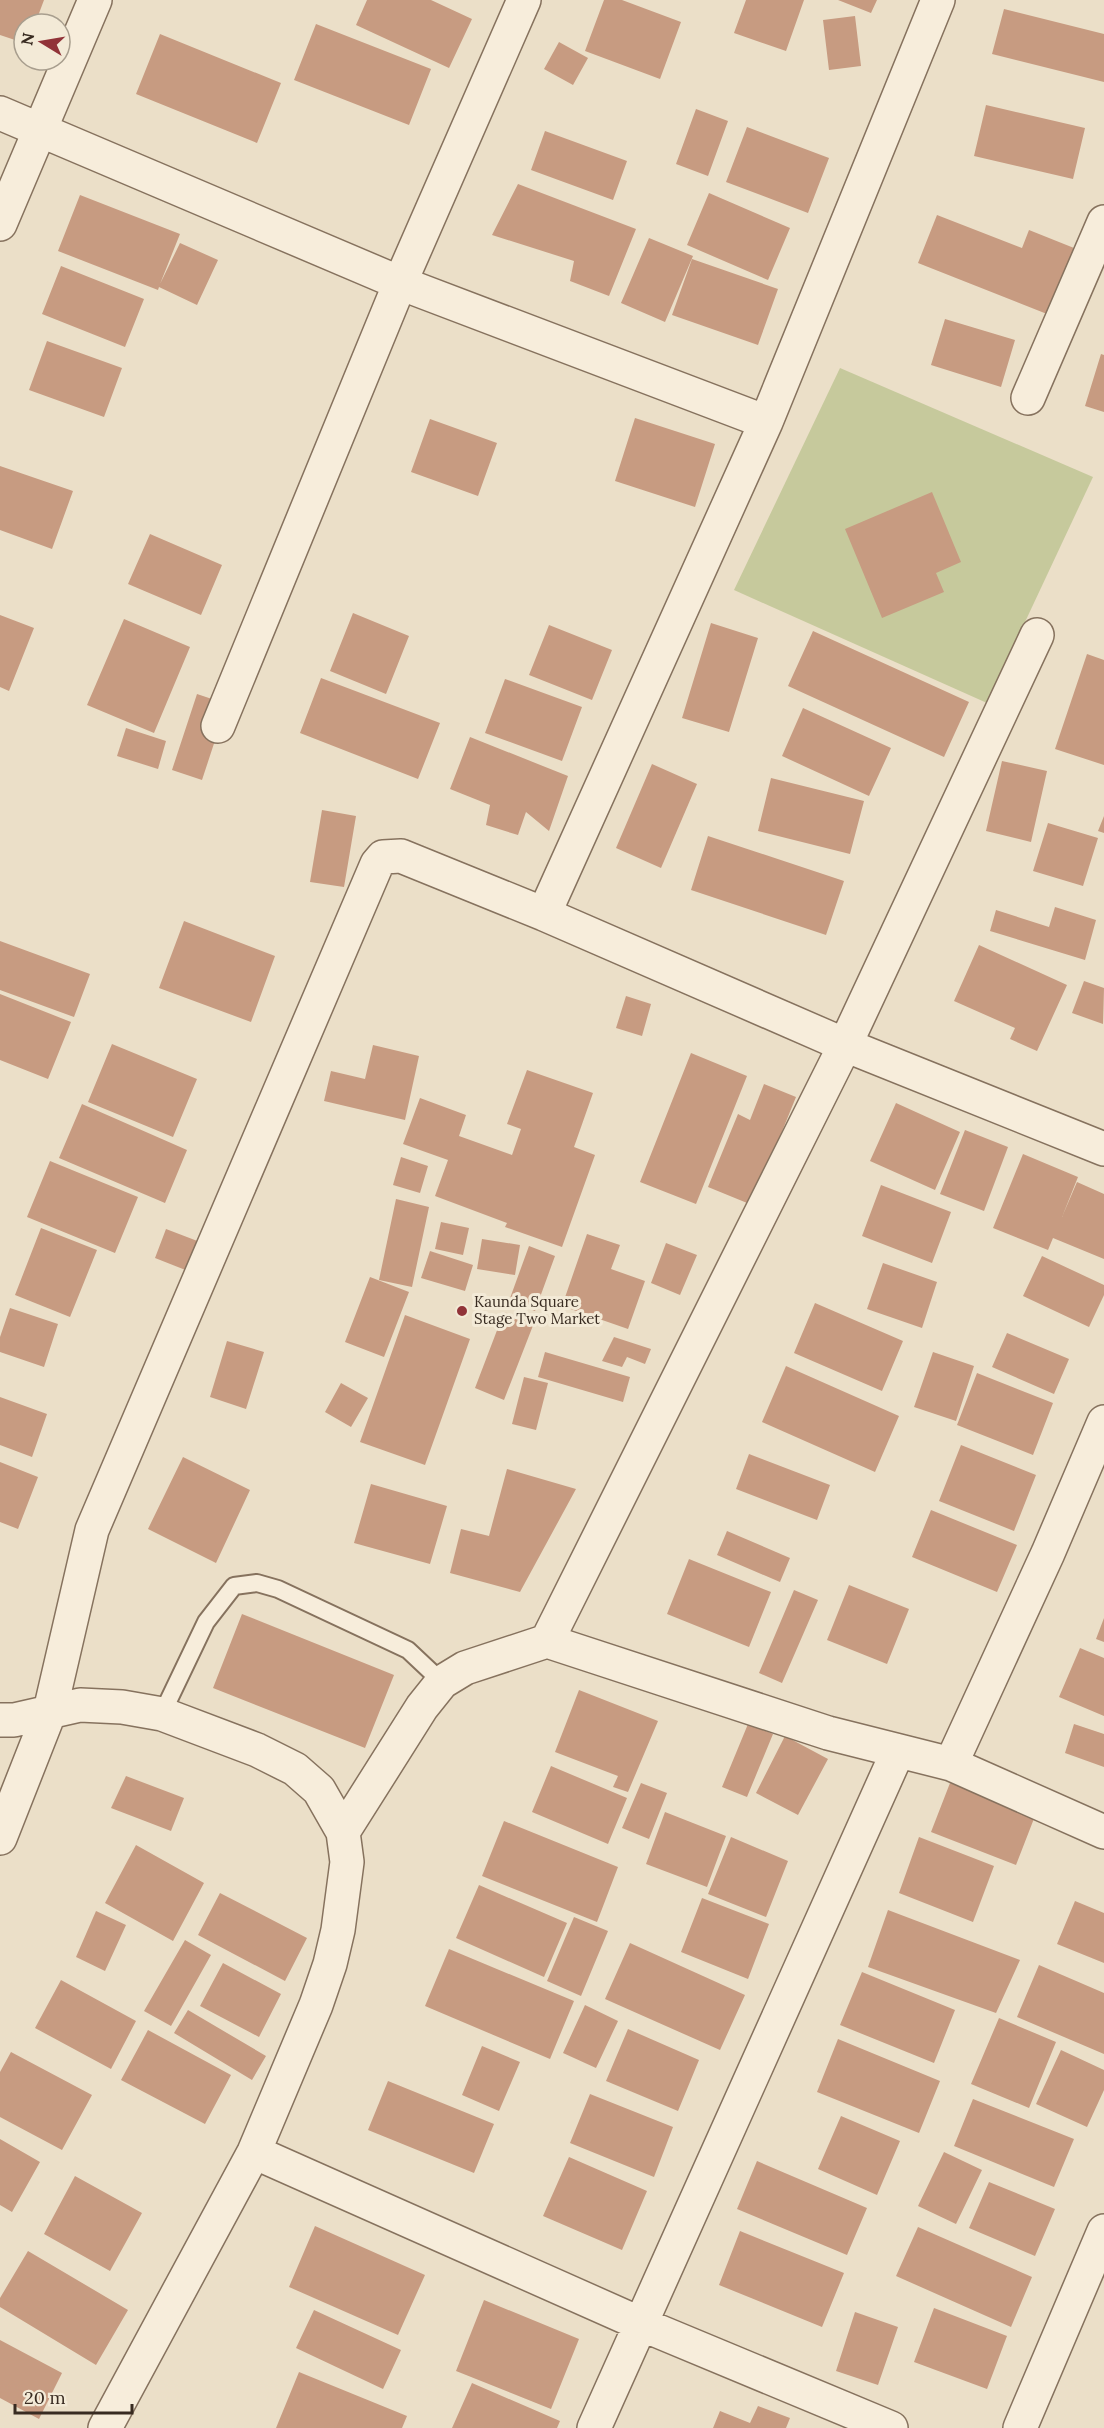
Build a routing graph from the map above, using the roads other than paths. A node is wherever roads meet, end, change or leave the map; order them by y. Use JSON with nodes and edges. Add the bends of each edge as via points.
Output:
{"nodes":[{"id":1,"x":95,"y":0,"type":"edge"},
{"id":2,"x":524,"y":0,"type":"edge"},
{"id":3,"x":938,"y":0,"type":"edge"},
{"id":4,"x":0,"y":113,"type":"edge"},
{"id":5,"x":39,"y":129,"type":"junction"},
{"id":6,"x":1104,"y":222,"type":"edge"},
{"id":7,"x":0,"y":224,"type":"edge"},
{"id":8,"x":400,"y":283,"type":"junction"},
{"id":9,"x":1028,"y":398,"type":"dead end"},
{"id":10,"x":766,"y":422,"type":"junction"},
{"id":11,"x":1037,"y":634,"type":"dead end"},
{"id":12,"x":218,"y":726,"type":"dead end"},
{"id":13,"x":544,"y":914,"type":"junction"},
{"id":14,"x":845,"y":1045,"type":"junction"},
{"id":15,"x":1104,"y":1149,"type":"edge"},
{"id":16,"x":1104,"y":1422,"type":"edge"},
{"id":17,"x":547,"y":1641,"type":"junction"},
{"id":18,"x":442,"y":1682,"type":"junction"},
{"id":19,"x":50,"y":1711,"type":"junction"},
{"id":20,"x":162,"y":1714,"type":"junction"},
{"id":21,"x":0,"y":1720,"type":"edge"},
{"id":22,"x":898,"y":1751,"type":"junction"},
{"id":23,"x":951,"y":1764,"type":"junction"},
{"id":24,"x":343,"y":1832,"type":"junction"},
{"id":25,"x":1104,"y":1832,"type":"edge"},
{"id":26,"x":0,"y":1838,"type":"edge"},
{"id":27,"x":254,"y":2152,"type":"junction"},
{"id":28,"x":1104,"y":2231,"type":"edge"},
{"id":29,"x":641,"y":2324,"type":"junction"},
{"id":30,"x":105,"y":2428,"type":"edge"},
{"id":31,"x":594,"y":2428,"type":"edge"},
{"id":32,"x":891,"y":2428,"type":"edge"},
{"id":33,"x":1020,"y":2428,"type":"edge"}],
"edges":[{"from":1,"to":5,"type":"street"},
{"from":2,"to":8,"type":"street"},
{"from":3,"to":10,"type":"street"},
{"from":4,"to":5,"type":"street"},
{"from":5,"to":7,"type":"street"},
{"from":5,"to":8,"type":"street"},
{"from":6,"to":9,"type":"street"},
{"from":8,"to":10,"type":"street"},
{"from":8,"to":12,"type":"street"},
{"from":10,"to":13,"type":"street"},
{"from":11,"to":14,"type":"street"},
{"from":13,"to":14,"type":"street"},
{"from":13,"to":19,"type":"street","via":[[401,856],[383,857],[377,864],[92,1530]]},
{"from":14,"to":15,"type":"street"},
{"from":14,"to":17,"type":"street"},
{"from":16,"to":23,"type":"street"},
{"from":17,"to":18,"type":"street","via":[[465,1668]]},
{"from":17,"to":22,"type":"street","via":[[828,1733]]},
{"from":18,"to":20,"type":"lane","via":[[408,1650],[258,1583],[234,1586],[206,1622]]},
{"from":18,"to":24,"type":"street"},
{"from":19,"to":20,"type":"street","via":[[91,1705]]},
{"from":19,"to":21,"type":"street"},
{"from":19,"to":26,"type":"street"},
{"from":20,"to":24,"type":"street","via":[[257,1750],[295,1769],[319,1790]]},
{"from":22,"to":23,"type":"street"},
{"from":22,"to":29,"type":"street"},
{"from":23,"to":25,"type":"street"},
{"from":24,"to":27,"type":"street","via":[[347,1862],[330,1964]]},
{"from":27,"to":29,"type":"street"},
{"from":27,"to":30,"type":"street"},
{"from":28,"to":33,"type":"street"},
{"from":29,"to":31,"type":"street"},
{"from":29,"to":32,"type":"street"}]}
